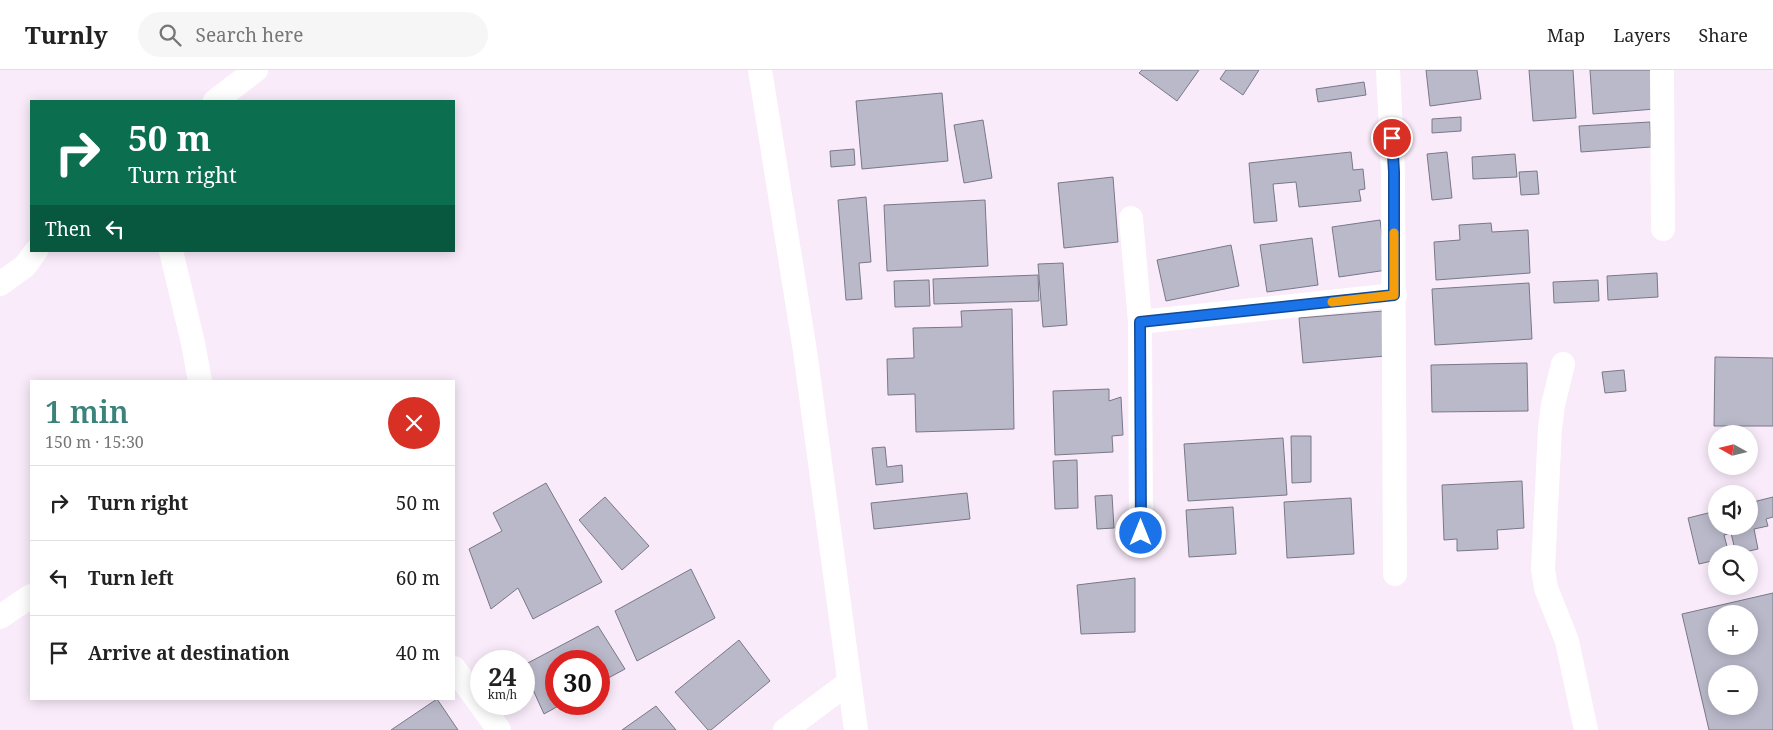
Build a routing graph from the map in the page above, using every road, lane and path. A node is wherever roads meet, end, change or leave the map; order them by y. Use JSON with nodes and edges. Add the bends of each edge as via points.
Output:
{"nodes":[{"id":1,"x":256,"y":70,"type":"edge"},
{"id":2,"x":760,"y":70,"type":"edge"},
{"id":3,"x":1388,"y":70,"type":"edge"},
{"id":4,"x":1662,"y":70,"type":"edge"},
{"id":5,"x":216,"y":100,"type":"edge"},
{"id":6,"x":1131,"y":218,"type":"dead end"},
{"id":7,"x":1663,"y":229,"type":"dead end"},
{"id":8,"x":35,"y":252,"type":"edge"},
{"id":9,"x":171,"y":252,"type":"edge"},
{"id":10,"x":0,"y":284,"type":"edge"},
{"id":11,"x":1394,"y":295,"type":"junction"},
{"id":12,"x":1140,"y":322,"type":"junction"},
{"id":13,"x":1563,"y":364,"type":"dead end"},
{"id":14,"x":200,"y":380,"type":"edge"},
{"id":15,"x":1141,"y":533,"type":"dead end"},
{"id":16,"x":1395,"y":574,"type":"dead end"},
{"id":17,"x":30,"y":597,"type":"edge"},
{"id":18,"x":0,"y":618,"type":"edge"},
{"id":19,"x":455,"y":669,"type":"edge"},
{"id":20,"x":848,"y":684,"type":"junction"},
{"id":21,"x":498,"y":730,"type":"edge"},
{"id":22,"x":785,"y":730,"type":"edge"},
{"id":23,"x":856,"y":730,"type":"edge"},
{"id":24,"x":1586,"y":730,"type":"edge"}],
"edges":[{"from":1,"to":5,"type":"street"},
{"from":2,"to":20,"type":"street","via":[[805,351]]},
{"from":3,"to":11,"type":"street","via":[[1394,172]]},
{"from":4,"to":7,"type":"street"},
{"from":6,"to":12,"type":"street"},
{"from":8,"to":10,"type":"street","via":[[25,266]]},
{"from":9,"to":14,"type":"street"},
{"from":11,"to":12,"type":"street"},
{"from":11,"to":16,"type":"street"},
{"from":12,"to":15,"type":"street"},
{"from":13,"to":24,"type":"street","via":[[1550,428],[1543,569],[1546,588],[1567,641]]},
{"from":17,"to":18,"type":"street"},
{"from":19,"to":21,"type":"street"},
{"from":20,"to":22,"type":"street"},
{"from":20,"to":23,"type":"street"}]}
